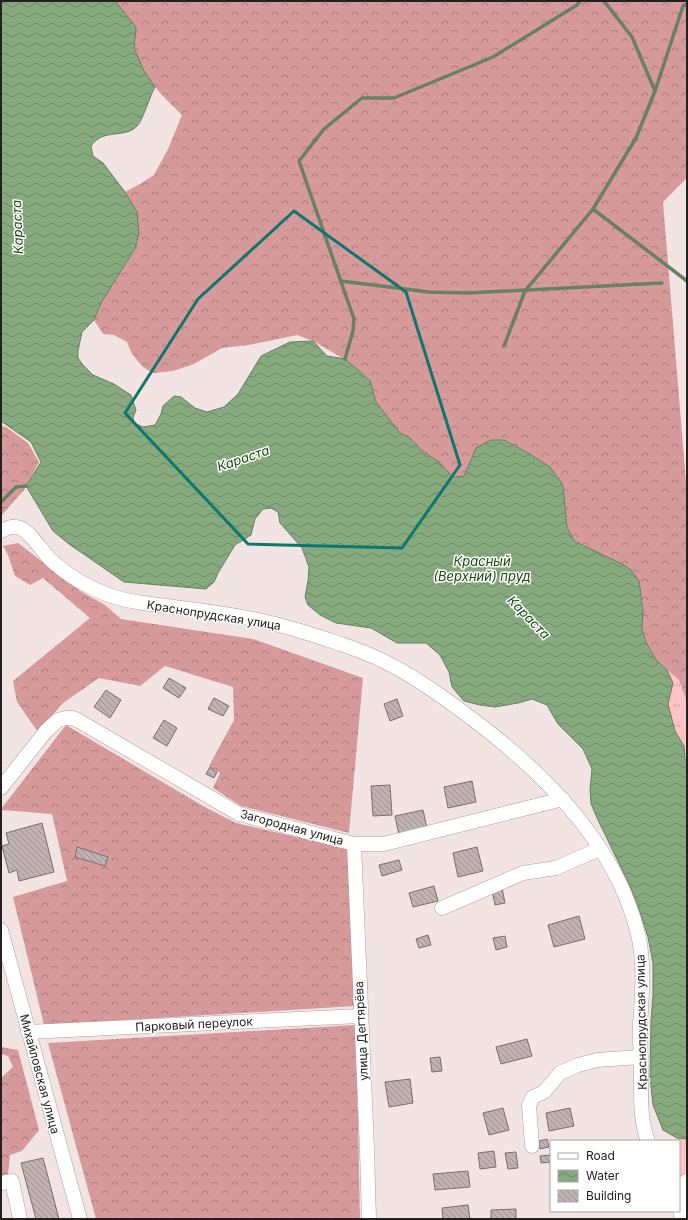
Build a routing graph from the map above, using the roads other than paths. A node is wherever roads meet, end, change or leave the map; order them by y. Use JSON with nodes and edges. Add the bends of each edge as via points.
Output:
{"nodes":[{"id":1,"x":1,"y":531,"type":"edge"},
{"id":2,"x":1,"y":788,"type":"edge"},
{"id":3,"x":563,"y":799,"type":"junction"},
{"id":4,"x":354,"y":844,"type":"junction"},
{"id":5,"x":599,"y":849,"type":"junction"},
{"id":6,"x":442,"y":908,"type":"dead end"},
{"id":7,"x":1,"y":930,"type":"edge"},
{"id":8,"x":360,"y":1016,"type":"junction"},
{"id":9,"x":28,"y":1032,"type":"junction"},
{"id":10,"x":641,"y":1057,"type":"junction"},
{"id":11,"x":648,"y":1140,"type":"edge"},
{"id":12,"x":532,"y":1146,"type":"dead end"},
{"id":13,"x":1,"y":1183,"type":"edge"},
{"id":14,"x":683,"y":1190,"type":"edge"},
{"id":15,"x":20,"y":1219,"type":"edge"},
{"id":16,"x":80,"y":1219,"type":"edge"},
{"id":17,"x":369,"y":1219,"type":"edge"},
{"id":18,"x":684,"y":1219,"type":"edge"}],
"edges":[{"from":1,"to":3,"type":"street","name":"Краснопрудская улица","via":[[19,527],[52,560],[76,579],[110,596],[133,602],[274,624],[335,642],[386,662],[423,683],[517,753]]},
{"from":2,"to":4,"type":"street","name":"Загородная улица","via":[[46,731],[58,720],[73,718],[239,814]]},
{"from":3,"to":4,"type":"street","name":"Загородная улица","via":[[384,844]]},
{"from":3,"to":5,"type":"street","name":"Краснопрудская улица"},
{"from":4,"to":8,"type":"street","name":"улица Дегтярёва"},
{"from":5,"to":6,"type":"street","via":[[556,868],[522,873]]},
{"from":5,"to":10,"type":"street","name":"Краснопрудская улица","via":[[625,896],[638,935],[642,964]]},
{"from":7,"to":9,"type":"street","name":"Михайловская улица"},
{"from":8,"to":9,"type":"street","name":"Парковый переулок"},
{"from":8,"to":17,"type":"street","name":"улица Дегтярёва"},
{"from":9,"to":16,"type":"street","name":"Михайловская улица"},
{"from":10,"to":11,"type":"street","name":"Краснопрудская улица","via":[[641,1105]]},
{"from":10,"to":12,"type":"street","via":[[598,1060],[560,1073],[544,1092],[533,1097],[529,1105]]},
{"from":13,"to":15,"type":"street","via":[[12,1181]]},
{"from":14,"to":18,"type":"main road","via":[[680,1201]]}]}
